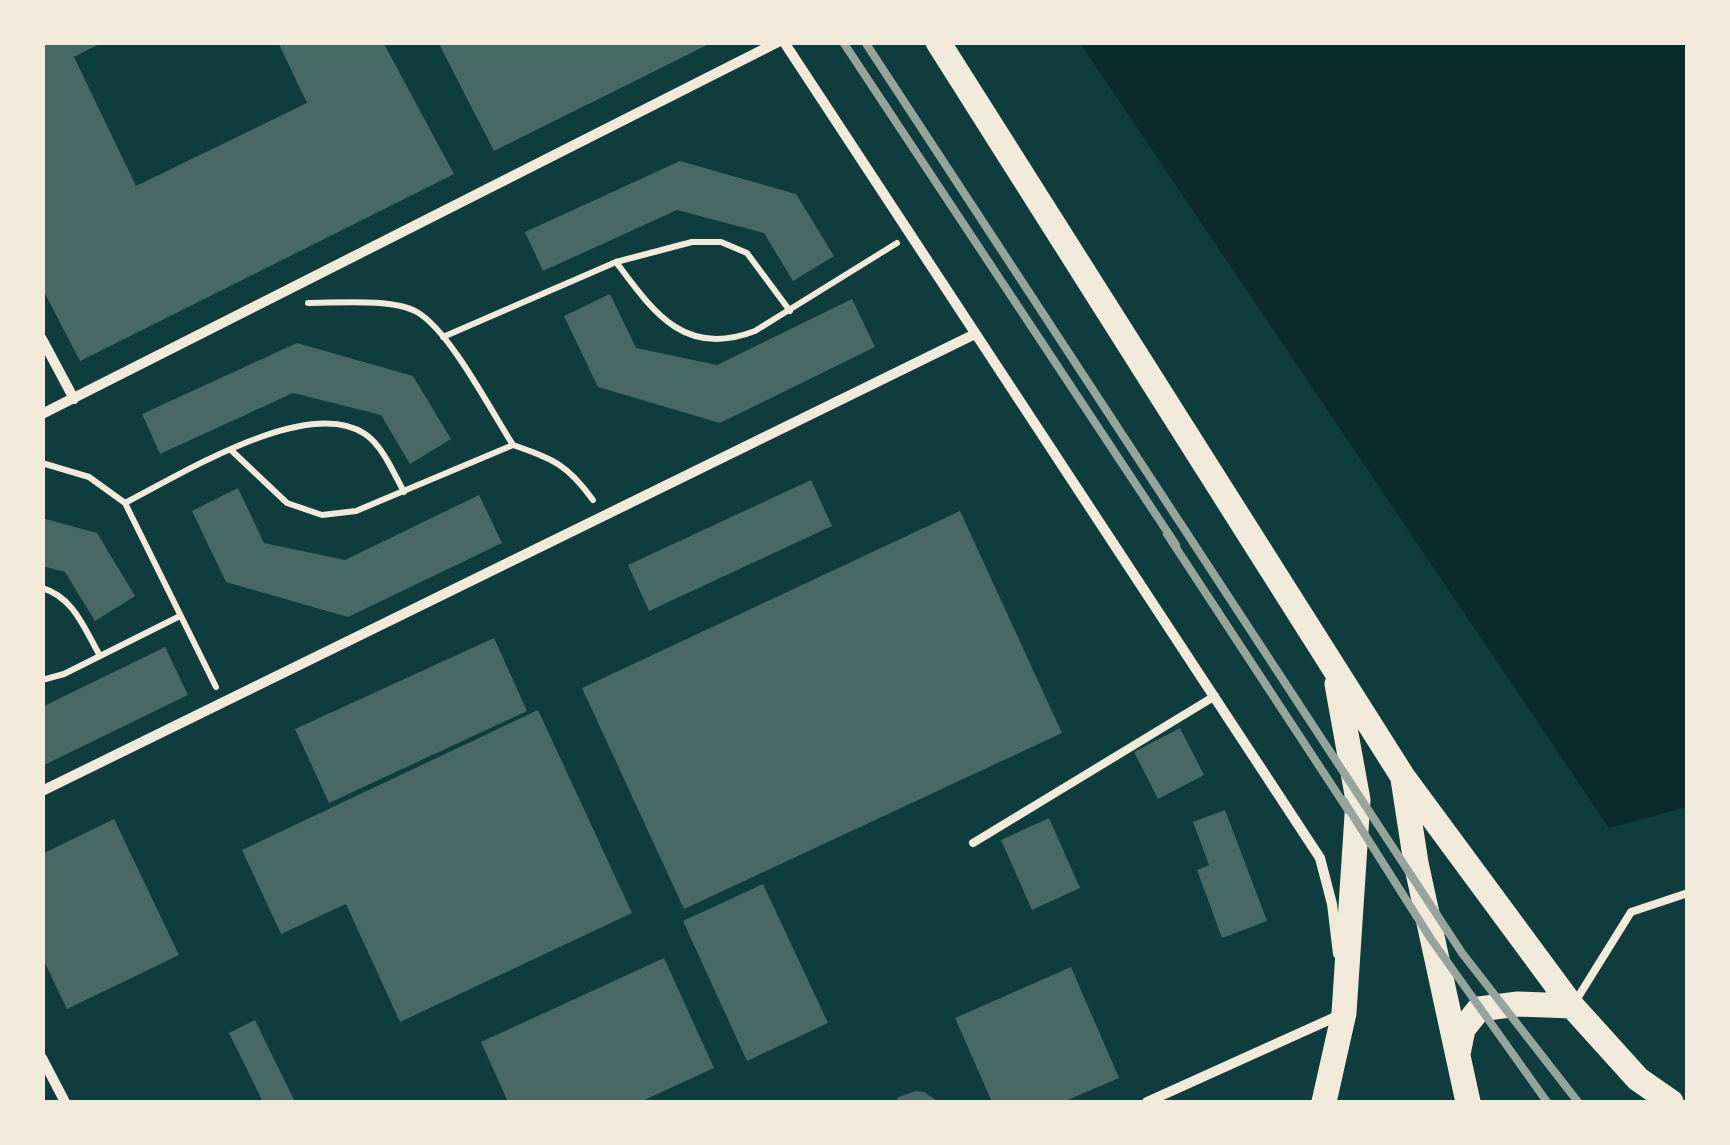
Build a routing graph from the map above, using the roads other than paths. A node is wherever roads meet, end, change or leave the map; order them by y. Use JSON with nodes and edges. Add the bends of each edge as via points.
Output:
{"nodes":[{"id":1,"x":781,"y":42,"type":"edge"},
{"id":2,"x":938,"y":42,"type":"edge"},
{"id":3,"x":976,"y":334,"type":"junction"},
{"id":4,"x":42,"y":340,"type":"edge"},
{"id":5,"x":74,"y":399,"type":"junction"},
{"id":6,"x":42,"y":414,"type":"edge"},
{"id":7,"x":1334,"y":670,"type":"junction"},
{"id":8,"x":1215,"y":696,"type":"junction"},
{"id":9,"x":1403,"y":777,"type":"junction"},
{"id":10,"x":42,"y":792,"type":"edge"},
{"id":11,"x":973,"y":843,"type":"dead end"},
{"id":12,"x":1688,"y":894,"type":"edge"},
{"id":13,"x":1572,"y":1006,"type":"junction"},
{"id":14,"x":1344,"y":1013,"type":"junction"},
{"id":15,"x":42,"y":1058,"type":"edge"},
{"id":16,"x":1456,"y":1060,"type":"junction"},
{"id":17,"x":65,"y":1102,"type":"edge"},
{"id":18,"x":1147,"y":1102,"type":"edge"},
{"id":19,"x":1324,"y":1102,"type":"edge"},
{"id":20,"x":1468,"y":1102,"type":"edge"},
{"id":21,"x":1670,"y":1102,"type":"edge"}],
"edges":[{"from":1,"to":3,"type":"street"},
{"from":1,"to":5,"type":"street"},
{"from":2,"to":7,"type":"main road"},
{"from":3,"to":8,"type":"street"},
{"from":3,"to":10,"type":"street"},
{"from":4,"to":5,"type":"street"},
{"from":5,"to":6,"type":"street"},
{"from":7,"to":9,"type":"main road"},
{"from":7,"to":14,"type":"main road","via":[[1358,800]]},
{"from":8,"to":11,"type":"lane"},
{"from":8,"to":14,"type":"street","via":[[1320,858]]},
{"from":9,"to":13,"type":"main road"},
{"from":9,"to":16,"type":"main road"},
{"from":12,"to":13,"type":"lane","via":[[1631,912]]},
{"from":13,"to":16,"type":"main road","via":[[1479,1009],[1463,1029]]},
{"from":13,"to":21,"type":"main road","via":[[1638,1078]]},
{"from":14,"to":18,"type":"street"},
{"from":14,"to":19,"type":"main road"},
{"from":15,"to":17,"type":"street"},
{"from":16,"to":20,"type":"main road"}]}
